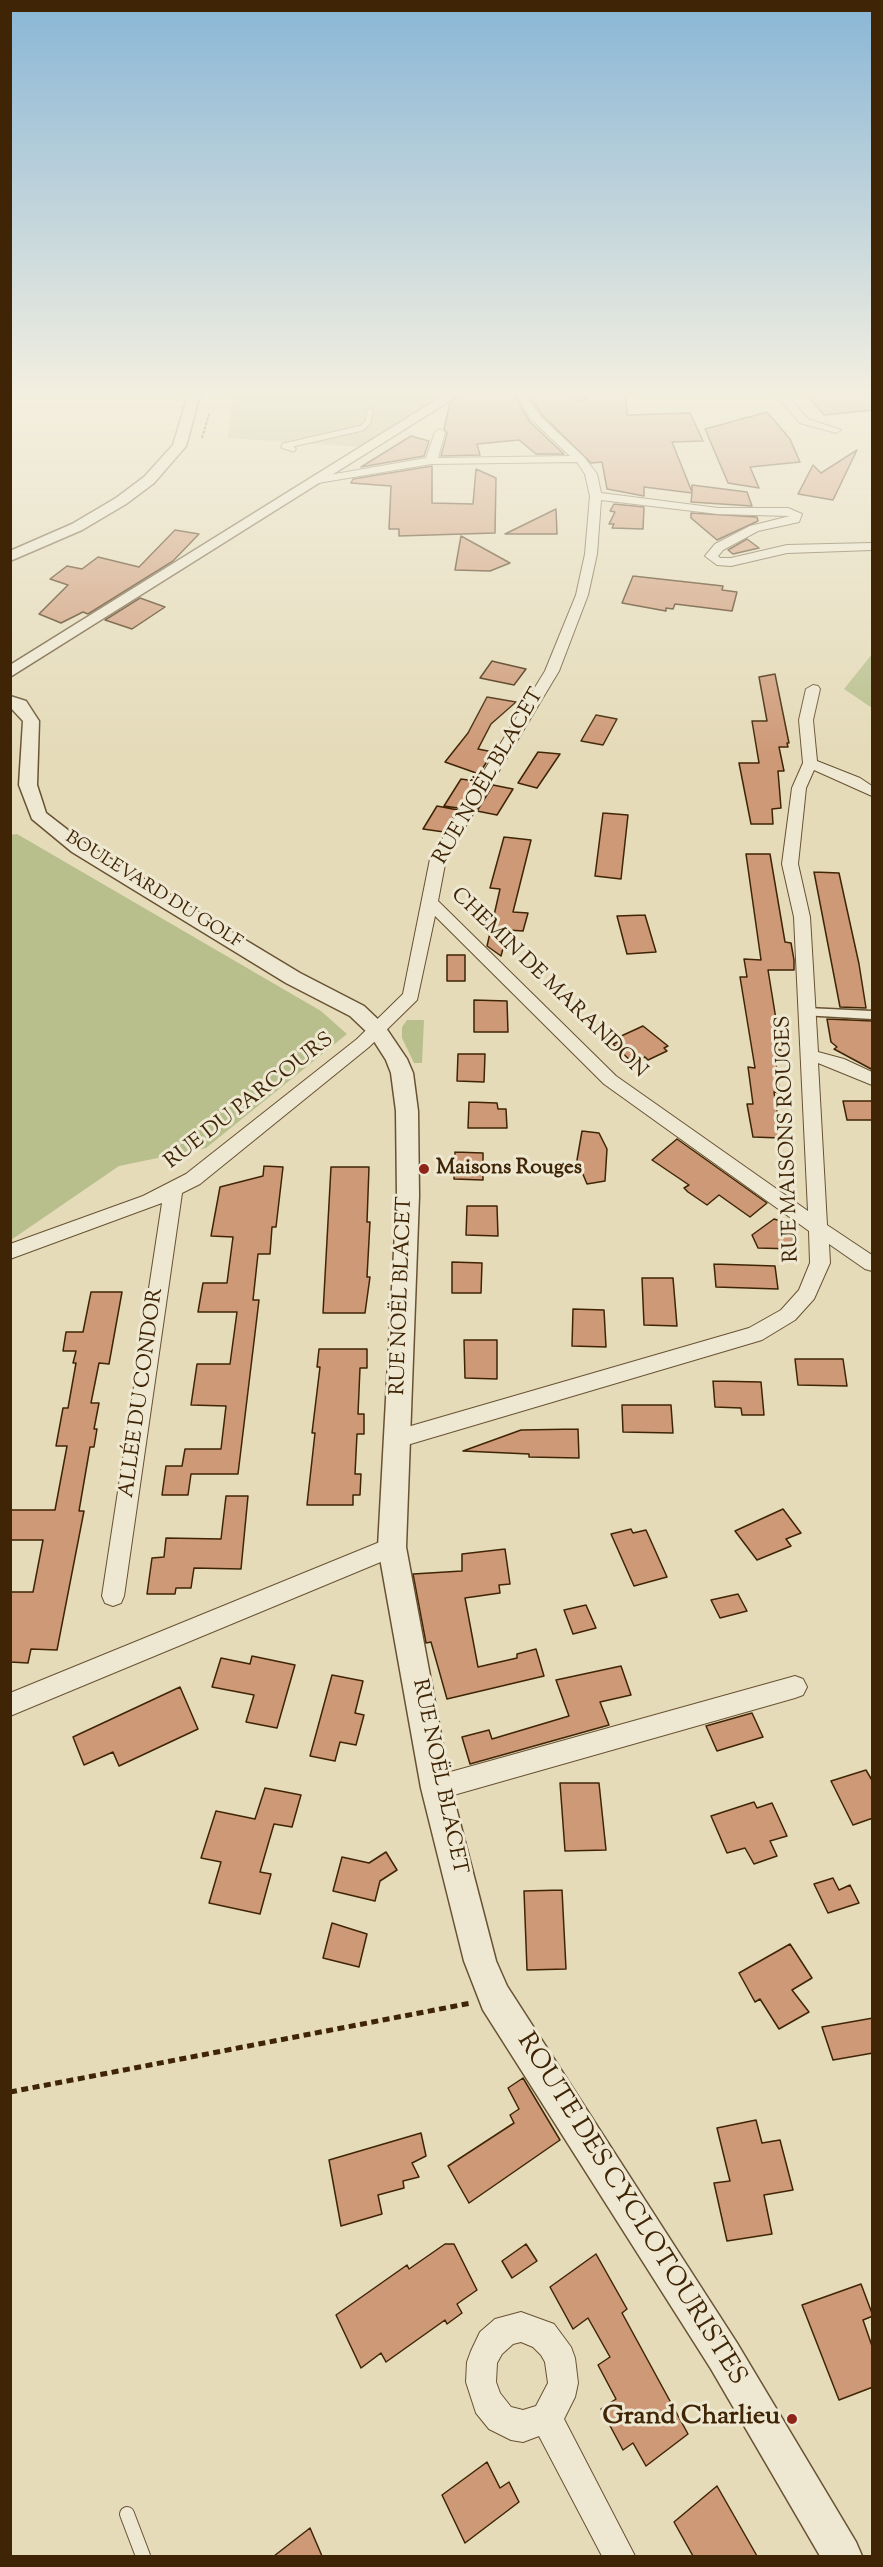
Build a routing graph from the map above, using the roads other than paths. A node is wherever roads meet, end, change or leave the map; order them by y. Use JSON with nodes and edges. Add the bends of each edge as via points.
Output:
{"nodes":[{"id":1,"x":98,"y":515,"type":"edge"},
{"id":2,"x":262,"y":515,"type":"edge"},
{"id":3,"x":594,"y":515,"type":"edge"},
{"id":4,"x":796,"y":515,"type":"edge"},
{"id":5,"x":873,"y":546,"type":"edge"},
{"id":6,"x":10,"y":557,"type":"edge"},
{"id":7,"x":10,"y":672,"type":"edge"},
{"id":8,"x":813,"y":689,"type":"dead end"},
{"id":9,"x":10,"y":701,"type":"edge"},
{"id":10,"x":810,"y":763,"type":"junction"},
{"id":11,"x":873,"y":792,"type":"edge"},
{"id":12,"x":429,"y":902,"type":"junction"},
{"id":13,"x":807,"y":1012,"type":"junction"},
{"id":14,"x":873,"y":1015,"type":"edge"},
{"id":15,"x":377,"y":1029,"type":"junction"},
{"id":16,"x":809,"y":1055,"type":"junction"},
{"id":17,"x":873,"y":1079,"type":"edge"},
{"id":18,"x":173,"y":1189,"type":"junction"},
{"id":19,"x":818,"y":1228,"type":"junction"},
{"id":20,"x":10,"y":1252,"type":"edge"},
{"id":21,"x":873,"y":1264,"type":"edge"},
{"id":22,"x":397,"y":1439,"type":"junction"},
{"id":23,"x":392,"y":1547,"type":"junction"},
{"id":24,"x":113,"y":1596,"type":"dead end"},
{"id":25,"x":795,"y":1687,"type":"dead end"},
{"id":26,"x":10,"y":1705,"type":"edge"},
{"id":27,"x":436,"y":1788,"type":"junction"},
{"id":28,"x":492,"y":1993,"type":"joint"},
{"id":29,"x":546,"y":2418,"type":"dead end"},
{"id":30,"x":127,"y":2514,"type":"dead end"},
{"id":31,"x":143,"y":2556,"type":"edge"},
{"id":32,"x":619,"y":2556,"type":"edge"},
{"id":33,"x":842,"y":2556,"type":"edge"}],
"edges":[{"from":1,"to":6,"type":"street"},
{"from":2,"to":7,"type":"street"},
{"from":3,"to":12,"type":"street","name":"RUE NOËL BLACET","via":[[582,595],[552,671],[438,859]]},
{"from":4,"to":5,"type":"street","via":[[795,520],[754,528],[719,547],[711,556],[717,561],[731,562],[787,549]]},
{"from":8,"to":10,"type":"street","name":"RUE MAISONS ROUGES","via":[[806,720]]},
{"from":9,"to":15,"type":"street","name":"BOULEVARD DU GOLF","via":[[20,705],[31,721],[28,784],[38,814],[80,848],[293,978],[357,1011]]},
{"from":10,"to":11,"type":"street"},
{"from":10,"to":13,"type":"street","name":"RUE MAISONS ROUGES","via":[[799,788],[790,864],[802,917]]},
{"from":12,"to":15,"type":"street","name":"RUE NOËL BLACET","via":[[411,996]]},
{"from":12,"to":19,"type":"street","name":"CHEMIN DE MARANDON","via":[[610,1080]]},
{"from":13,"to":14,"type":"street"},
{"from":13,"to":16,"type":"street","name":"RUE MAISONS ROUGES"},
{"from":15,"to":18,"type":"street","name":"RUE DU PARCOURS","via":[[193,1179]]},
{"from":15,"to":22,"type":"street","name":"RUE NOËL BLACET","via":[[392,1049],[402,1073],[407,1111],[406,1266]]},
{"from":16,"to":17,"type":"street"},
{"from":16,"to":19,"type":"street","name":"RUE MAISONS ROUGES"},
{"from":18,"to":20,"type":"street","name":"RUE DU PARCOURS"},
{"from":18,"to":24,"type":"street","name":"ALLÉE DU CONDOR"},
{"from":19,"to":21,"type":"street","name":"CHEMIN DE MARANDON"},
{"from":19,"to":22,"type":"street","name":"RUE MAISONS ROUGES","via":[[820,1263],[807,1294],[788,1314],[755,1334]]},
{"from":22,"to":23,"type":"street","name":"RUE NOËL BLACET"},
{"from":23,"to":26,"type":"street"},
{"from":23,"to":27,"type":"street","name":"RUE NOËL BLACET"},
{"from":25,"to":27,"type":"street"},
{"from":27,"to":28,"type":"street","name":"RUE NOËL BLACET"},
{"from":28,"to":33,"type":"street","name":"ROUTE DES CYCLOTOURISTES","via":[[724,2356]]},
{"from":29,"to":32,"type":"street"},
{"from":30,"to":31,"type":"lane"}]}
